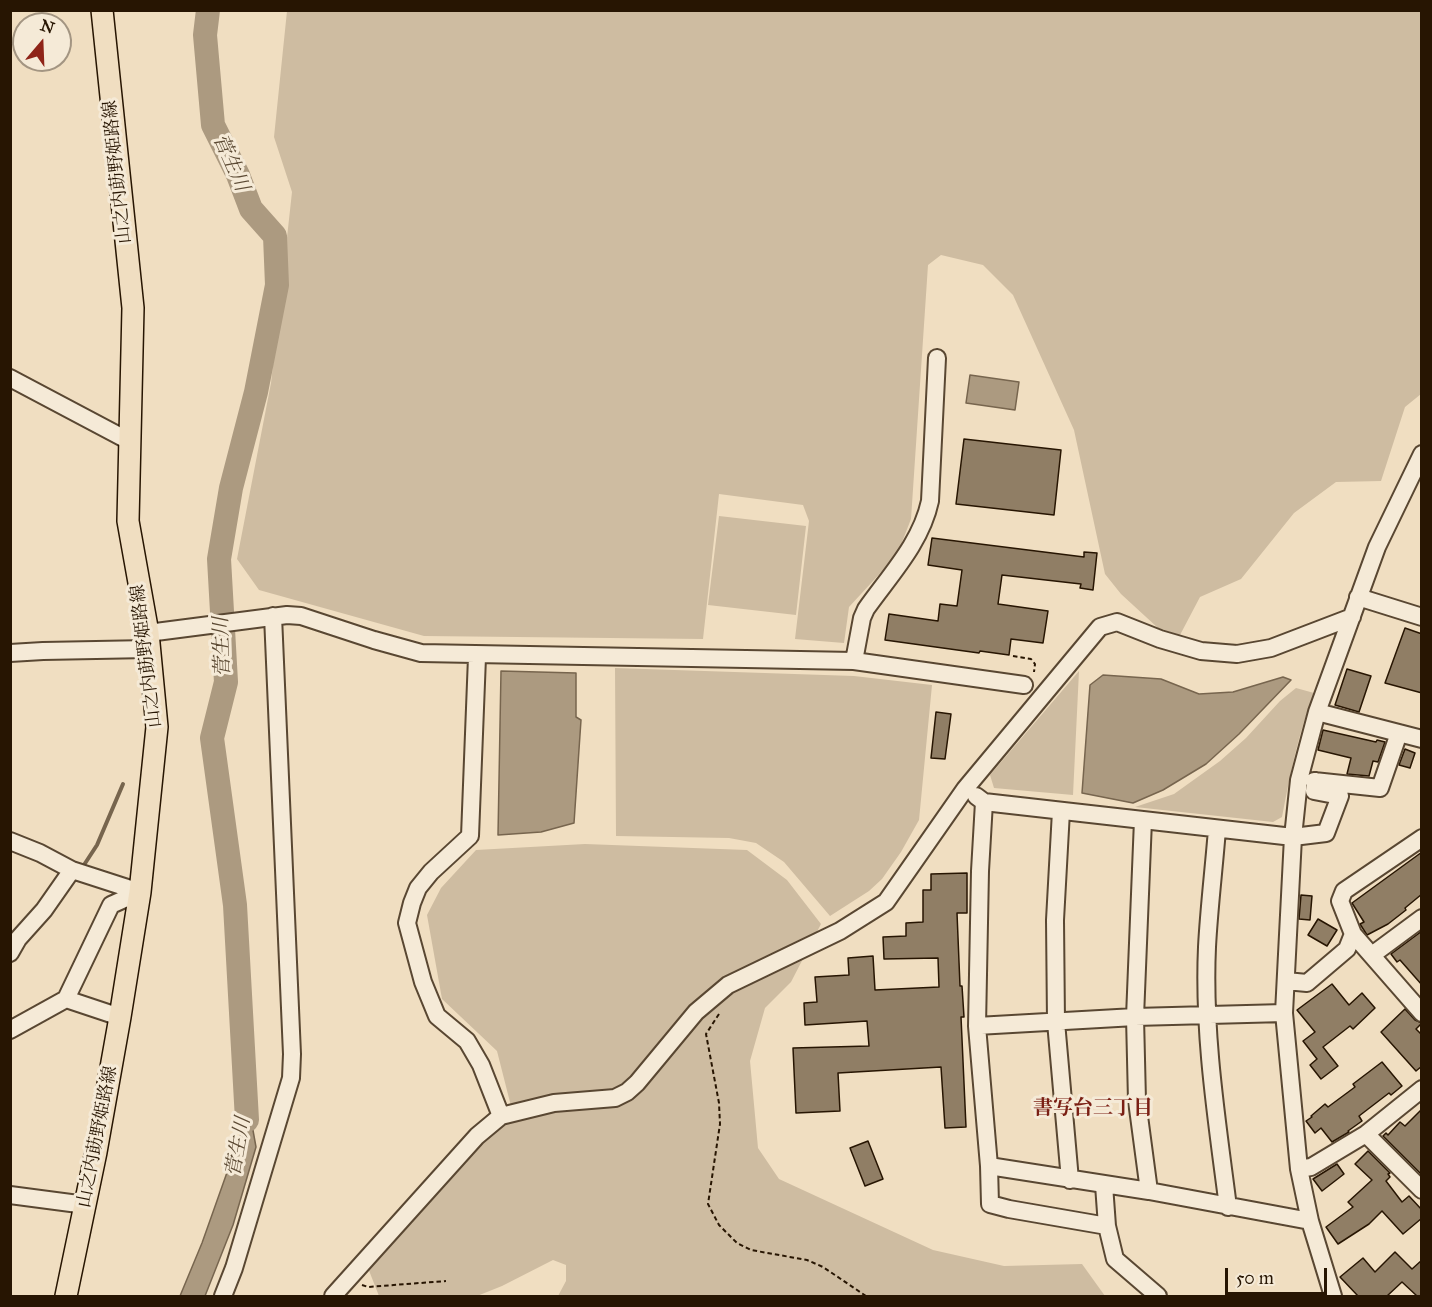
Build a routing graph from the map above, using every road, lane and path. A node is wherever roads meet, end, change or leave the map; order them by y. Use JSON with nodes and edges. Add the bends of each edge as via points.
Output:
{"nodes":[{"id":1,"x":102,"y":10,"type":"edge"},
{"id":2,"x":937,"y":358,"type":"dead end"},
{"id":3,"x":10,"y":378,"type":"edge"},
{"id":4,"x":129,"y":441,"type":"junction"},
{"id":5,"x":1422,"y":454,"type":"edge"},
{"id":6,"x":1358,"y":597,"type":"junction"},
{"id":7,"x":270,"y":616,"type":"junction"},
{"id":8,"x":1352,"y":617,"type":"junction"},
{"id":9,"x":1422,"y":617,"type":"edge"},
{"id":10,"x":154,"y":638,"type":"junction"},
{"id":11,"x":10,"y":653,"type":"edge"},
{"id":12,"x":473,"y":654,"type":"junction"},
{"id":13,"x":1013,"y":656,"type":"dead end"},
{"id":14,"x":854,"y":660,"type":"junction"},
{"id":15,"x":1028,"y":680,"type":"joint"},
{"id":16,"x":1317,"y":712,"type":"junction"},
{"id":17,"x":1399,"y":733,"type":"junction"},
{"id":18,"x":1422,"y":738,"type":"edge"},
{"id":19,"x":1299,"y":780,"type":"junction"},
{"id":20,"x":1316,"y":782,"type":"junction"},
{"id":21,"x":965,"y":789,"type":"junction"},
{"id":22,"x":984,"y":802,"type":"junction"},
{"id":23,"x":1061,"y":811,"type":"junction"},
{"id":24,"x":1143,"y":820,"type":"junction"},
{"id":25,"x":1217,"y":829,"type":"junction"},
{"id":26,"x":1293,"y":837,"type":"junction"},
{"id":27,"x":1422,"y":838,"type":"edge"},
{"id":28,"x":10,"y":841,"type":"edge"},
{"id":29,"x":72,"y":870,"type":"junction"},
{"id":30,"x":140,"y":892,"type":"junction"},
{"id":31,"x":1422,"y":918,"type":"edge"},
{"id":32,"x":1353,"y":934,"type":"junction"},
{"id":33,"x":10,"y":953,"type":"edge"},
{"id":34,"x":1372,"y":955,"type":"junction"},
{"id":35,"x":1286,"y":981,"type":"junction"},
{"id":36,"x":728,"y":985,"type":"junction"},
{"id":37,"x":66,"y":999,"type":"junction"},
{"id":38,"x":1284,"y":1013,"type":"junction"},
{"id":39,"x":1422,"y":1013,"type":"edge"},
{"id":40,"x":1208,"y":1015,"type":"junction"},
{"id":41,"x":120,"y":1017,"type":"junction"},
{"id":42,"x":1134,"y":1017,"type":"junction"},
{"id":43,"x":1056,"y":1022,"type":"junction"},
{"id":44,"x":977,"y":1026,"type":"junction"},
{"id":45,"x":10,"y":1030,"type":"edge"},
{"id":46,"x":1422,"y":1089,"type":"edge"},
{"id":47,"x":501,"y":1116,"type":"junction"},
{"id":48,"x":1366,"y":1134,"type":"junction"},
{"id":49,"x":989,"y":1166,"type":"junction"},
{"id":50,"x":1299,"y":1169,"type":"junction"},
{"id":51,"x":1070,"y":1180,"type":"junction"},
{"id":52,"x":1104,"y":1185,"type":"junction"},
{"id":53,"x":1422,"y":1190,"type":"edge"},
{"id":54,"x":1149,"y":1191,"type":"junction"},
{"id":55,"x":10,"y":1195,"type":"edge"},
{"id":56,"x":86,"y":1205,"type":"junction"},
{"id":57,"x":1228,"y":1207,"type":"junction"},
{"id":58,"x":1310,"y":1221,"type":"junction"},
{"id":59,"x":1107,"y":1226,"type":"junction"},
{"id":60,"x":446,"y":1281,"type":"dead end"},
{"id":61,"x":368,"y":1287,"type":"dead end"},
{"id":62,"x":66,"y":1296,"type":"edge"},
{"id":63,"x":223,"y":1296,"type":"edge"},
{"id":64,"x":333,"y":1296,"type":"edge"},
{"id":65,"x":866,"y":1296,"type":"edge"},
{"id":66,"x":1158,"y":1296,"type":"edge"},
{"id":67,"x":1333,"y":1296,"type":"edge"}],
"edges":[{"from":1,"to":4,"type":"main road","name":"山之内莇野姫路線","via":[[133,308]]},
{"from":2,"to":14,"type":"street","via":[[926,519],[866,609]]},
{"from":3,"to":4,"type":"street"},
{"from":4,"to":10,"type":"main road","name":"山之内莇野姫路線","via":[[128,521]]},
{"from":5,"to":6,"type":"street","via":[[1377,547]]},
{"from":6,"to":8,"type":"street"},
{"from":6,"to":9,"type":"street"},
{"from":7,"to":10,"type":"street"},
{"from":7,"to":12,"type":"street","via":[[301,616],[421,653]]},
{"from":7,"to":63,"type":"street","via":[[291,1078]]},
{"from":8,"to":16,"type":"street"},
{"from":8,"to":21,"type":"street","via":[[1272,648],[1237,654],[1201,651],[1117,622],[1100,627]]},
{"from":10,"to":11,"type":"street"},
{"from":10,"to":30,"type":"main road","name":"山之内莇野姫路線","via":[[157,727]]},
{"from":12,"to":14,"type":"street"},
{"from":12,"to":47,"type":"street","via":[[477,657],[470,836],[418,888],[407,923],[437,1016],[467,1041]]},
{"from":13,"to":15,"type":"path","via":[[1031,659],[1035,664]]},
{"from":14,"to":15,"type":"street"},
{"from":16,"to":17,"type":"street"},
{"from":16,"to":19,"type":"street"},
{"from":17,"to":18,"type":"street"},
{"from":17,"to":20,"type":"street","via":[[1380,788]]},
{"from":19,"to":20,"type":"street"},
{"from":19,"to":26,"type":"street"},
{"from":20,"to":26,"type":"street","via":[[1314,791],[1340,796],[1326,833]]},
{"from":21,"to":22,"type":"street"},
{"from":21,"to":36,"type":"street","via":[[886,902],[840,931]]},
{"from":22,"to":23,"type":"street"},
{"from":22,"to":44,"type":"street"},
{"from":23,"to":24,"type":"street"},
{"from":23,"to":43,"type":"street","via":[[1055,920]]},
{"from":24,"to":25,"type":"street"},
{"from":24,"to":42,"type":"street"},
{"from":25,"to":26,"type":"street"},
{"from":25,"to":40,"type":"street","via":[[1207,948]]},
{"from":26,"to":35,"type":"street"},
{"from":27,"to":32,"type":"street","via":[[1344,891],[1340,901]]},
{"from":28,"to":29,"type":"street"},
{"from":29,"to":30,"type":"street"},
{"from":29,"to":33,"type":"street"},
{"from":30,"to":37,"type":"street","via":[[111,905]]},
{"from":30,"to":41,"type":"main road","name":"山之内莇野姫路線"},
{"from":31,"to":34,"type":"street"},
{"from":32,"to":34,"type":"street"},
{"from":32,"to":35,"type":"street","via":[[1347,949],[1307,983]]},
{"from":34,"to":39,"type":"street"},
{"from":35,"to":38,"type":"street"},
{"from":36,"to":47,"type":"street","via":[[696,1012],[627,1092],[615,1098],[554,1103]]},
{"from":36,"to":65,"type":"path","via":[[730,995],[706,1034],[720,1124],[708,1204],[737,1243],[751,1250],[807,1260]]},
{"from":37,"to":41,"type":"street"},
{"from":37,"to":45,"type":"street"},
{"from":38,"to":40,"type":"street"},
{"from":38,"to":50,"type":"street"},
{"from":40,"to":42,"type":"street"},
{"from":40,"to":57,"type":"street"},
{"from":41,"to":56,"type":"main road","name":"山之内莇野姫路線"},
{"from":42,"to":43,"type":"street"},
{"from":42,"to":54,"type":"street","via":[[1137,1101]]},
{"from":43,"to":44,"type":"street"},
{"from":43,"to":51,"type":"street"},
{"from":44,"to":49,"type":"street"},
{"from":46,"to":48,"type":"street"},
{"from":47,"to":64,"type":"street","via":[[477,1136]]},
{"from":48,"to":50,"type":"street","via":[[1311,1167]]},
{"from":48,"to":53,"type":"street"},
{"from":49,"to":51,"type":"street"},
{"from":49,"to":59,"type":"street","via":[[990,1204]]},
{"from":50,"to":58,"type":"street"},
{"from":51,"to":52,"type":"street"},
{"from":52,"to":54,"type":"street"},
{"from":52,"to":59,"type":"street"},
{"from":54,"to":57,"type":"street"},
{"from":55,"to":56,"type":"street"},
{"from":56,"to":62,"type":"main road","name":"山之内莇野姫路線"},
{"from":57,"to":58,"type":"street"},
{"from":58,"to":67,"type":"street"},
{"from":59,"to":66,"type":"street","via":[[1115,1259]]},
{"from":60,"to":61,"type":"path"}]}
